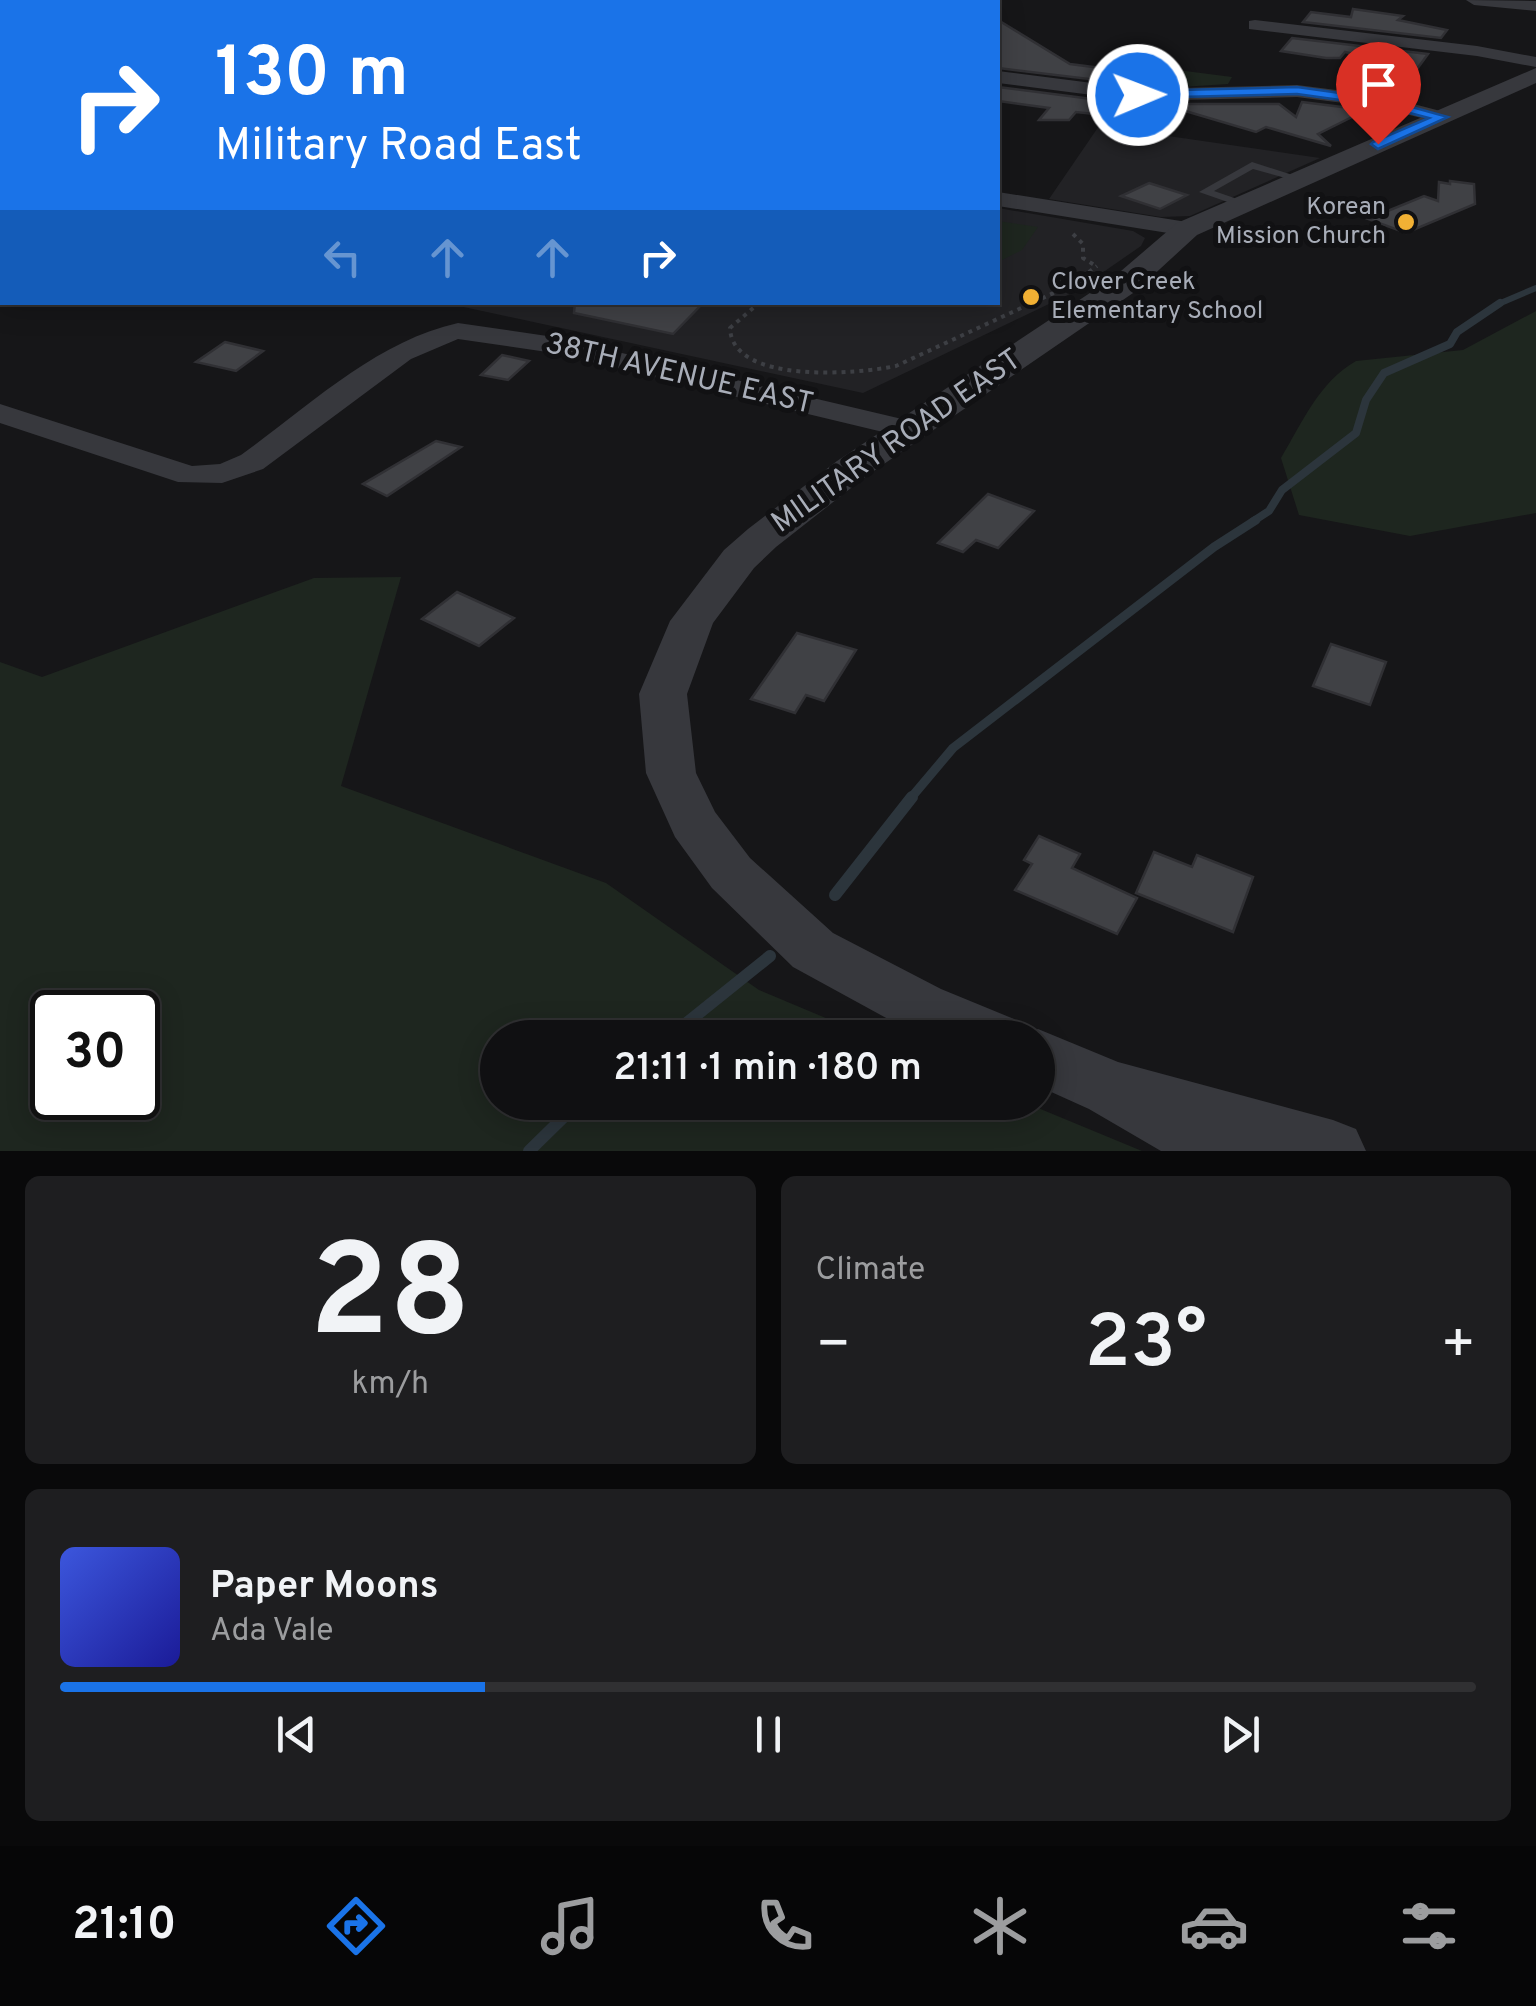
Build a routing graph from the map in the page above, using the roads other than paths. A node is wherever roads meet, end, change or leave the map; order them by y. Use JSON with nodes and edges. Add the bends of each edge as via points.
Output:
{"nodes":[{"id":1,"x":1474,"y":0,"type":"edge"},
{"id":2,"x":1536,"y":6,"type":"edge"},
{"id":3,"x":1255,"y":25,"type":"dead end"},
{"id":4,"x":1536,"y":62,"type":"edge"},
{"id":5,"x":1536,"y":75,"type":"edge"},
{"id":6,"x":1000,"y":77,"type":"edge"},
{"id":7,"x":1441,"y":117,"type":"junction"},
{"id":8,"x":1000,"y":199,"type":"edge"},
{"id":9,"x":1187,"y":229,"type":"junction"},
{"id":10,"x":0,"y":413,"type":"edge"},
{"id":11,"x":908,"y":430,"type":"junction"},
{"id":12,"x":950,"y":1020,"type":"edge"},
{"id":13,"x":1055,"y":1064,"type":"edge"},
{"id":14,"x":1111,"y":1088,"type":"junction"},
{"id":15,"x":1222,"y":1151,"type":"edge"},
{"id":16,"x":1333,"y":1151,"type":"edge"}],
"edges":[{"from":1,"to":2,"type":"street"},
{"from":3,"to":4,"type":"street"},
{"from":5,"to":7,"type":"street","name":"MILITARY ROAD EAST"},
{"from":6,"to":7,"type":"street","via":[[1138,95],[1297,91]]},
{"from":7,"to":9,"type":"street","name":"MILITARY ROAD EAST"},
{"from":8,"to":9,"type":"street"},
{"from":9,"to":11,"type":"street","name":"MILITARY ROAD EAST","via":[[1081,316]]},
{"from":10,"to":11,"type":"street","name":"38TH AVENUE EAST","via":[[189,475],[224,474],[274,448],[401,353],[448,332],[506,334]]},
{"from":11,"to":12,"type":"street","name":"MILITARY ROAD EAST","via":[[774,528],[716,586],[692,620],[663,694],[666,743],[670,773],[694,823],[730,873],[813,950]]},
{"from":13,"to":14,"type":"street"},
{"from":14,"to":15,"type":"street"},
{"from":14,"to":16,"type":"street"}]}
